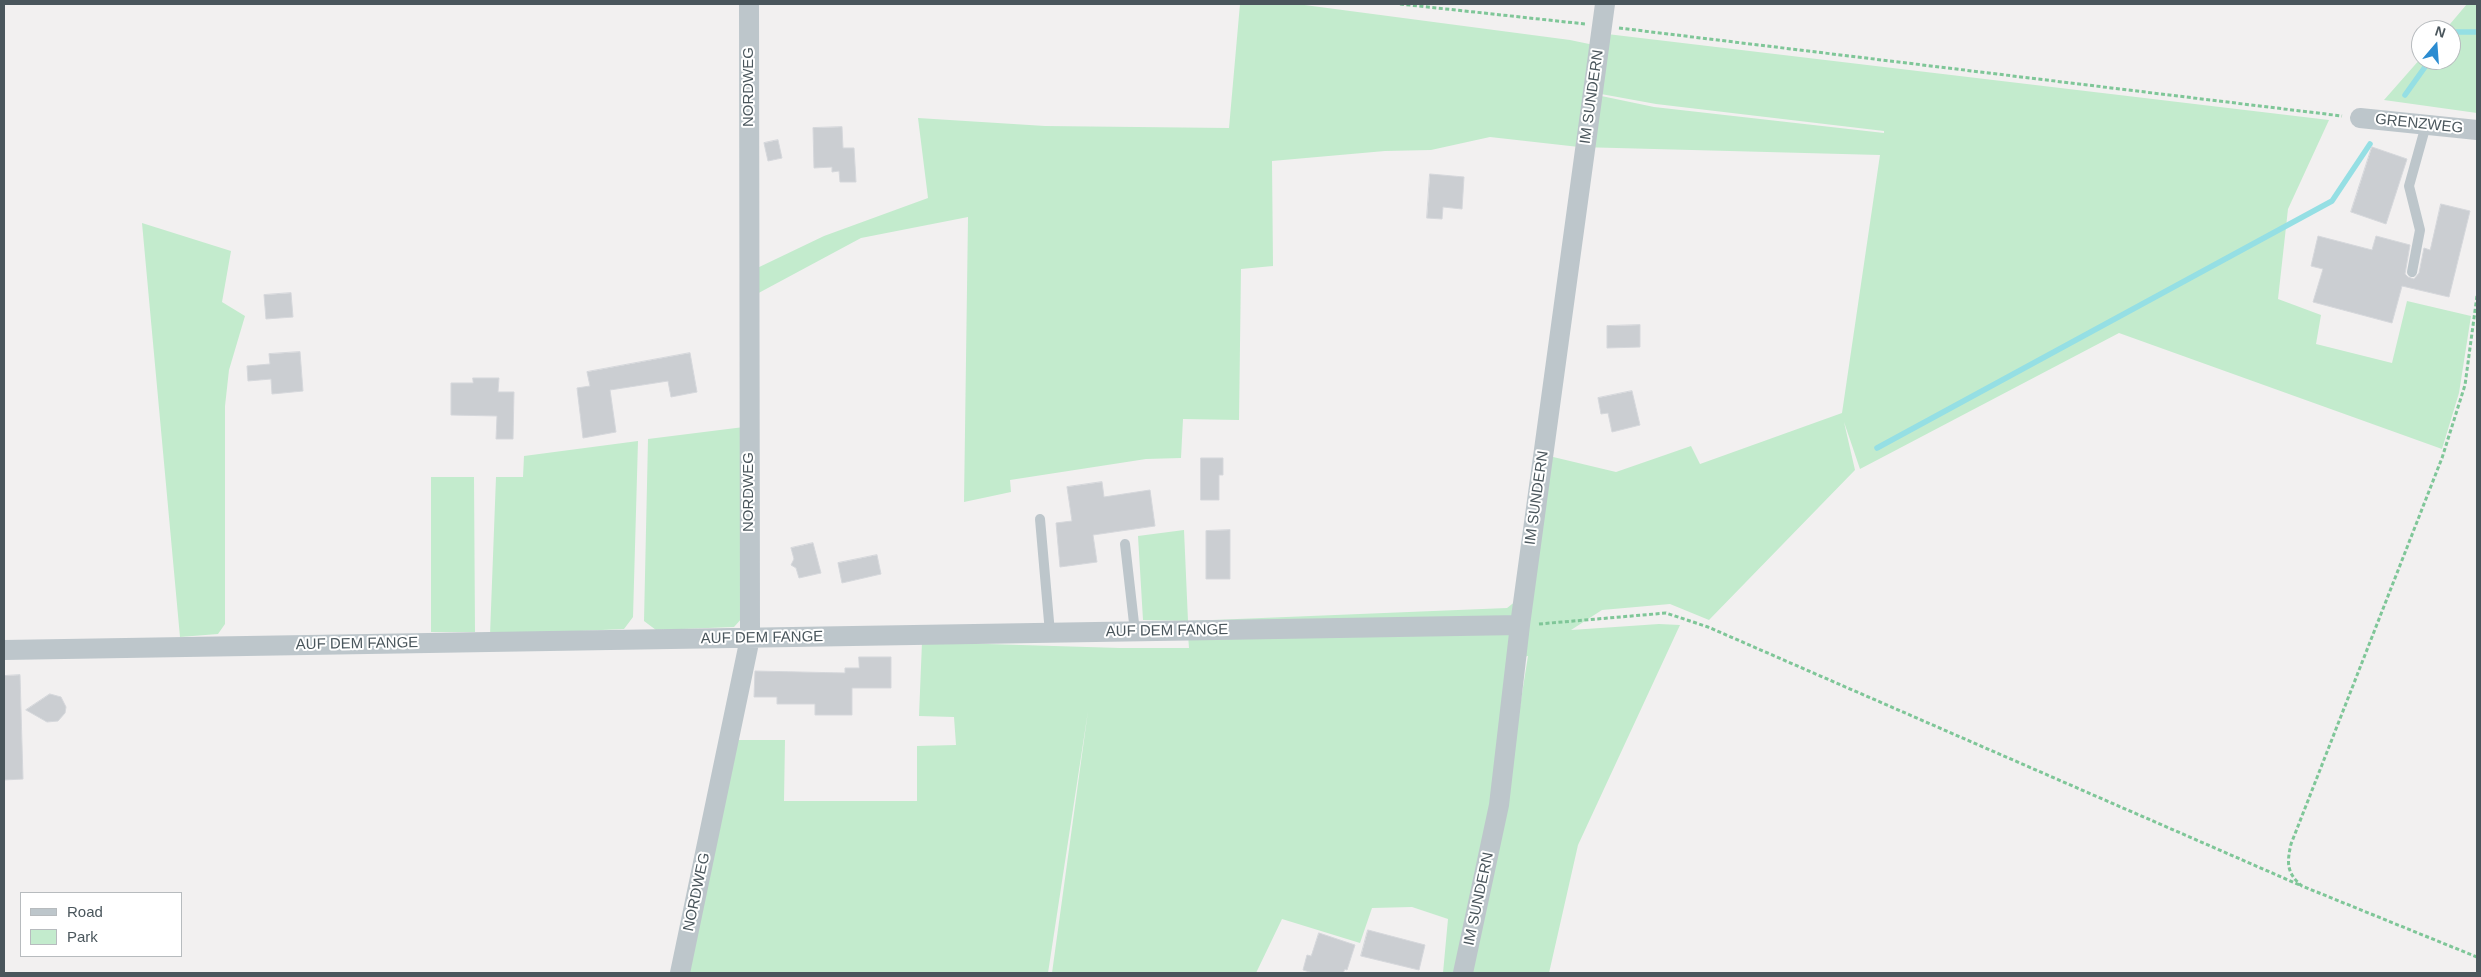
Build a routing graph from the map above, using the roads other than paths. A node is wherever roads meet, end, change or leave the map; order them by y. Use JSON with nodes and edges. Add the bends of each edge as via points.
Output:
{"nodes":[{"id":1,"x":749,"y":4,"type":"edge"},
{"id":2,"x":1603,"y":17,"type":"edge"},
{"id":3,"x":2360,"y":118,"type":"road end"},
{"id":4,"x":2426,"y":125,"type":"junction"},
{"id":5,"x":2477,"y":130,"type":"edge"},
{"id":6,"x":2412,"y":272,"type":"dead end"},
{"id":7,"x":1040,"y":519,"type":"dead end"},
{"id":8,"x":1125,"y":544,"type":"dead end"},
{"id":9,"x":1520,"y":626,"type":"junction"},
{"id":10,"x":1135,"y":632,"type":"junction"},
{"id":11,"x":1050,"y":633,"type":"junction"},
{"id":12,"x":750,"y":638,"type":"junction"},
{"id":13,"x":4,"y":650,"type":"edge"},
{"id":14,"x":680,"y":973,"type":"edge"},
{"id":15,"x":1463,"y":973,"type":"edge"}],
"edges":[{"from":1,"to":12,"type":"street","name":"NORDWEG"},
{"from":2,"to":9,"type":"street","name":"IM SUNDERN"},
{"from":3,"to":4,"type":"street","name":"GRENZWEG"},
{"from":4,"to":5,"type":"street","name":"GRENZWEG"},
{"from":4,"to":6,"type":"lane","via":[[2409,186],[2420,230]]},
{"from":7,"to":11,"type":"lane"},
{"from":8,"to":10,"type":"lane"},
{"from":9,"to":10,"type":"street","name":"AUF DEM FANGE"},
{"from":9,"to":15,"type":"street","name":"IM SUNDERN","via":[[1498,804]]},
{"from":10,"to":11,"type":"street","name":"AUF DEM FANGE"},
{"from":11,"to":12,"type":"street","name":"AUF DEM FANGE"},
{"from":12,"to":13,"type":"street","name":"AUF DEM FANGE"},
{"from":12,"to":14,"type":"street","name":"NORDWEG"}]}
